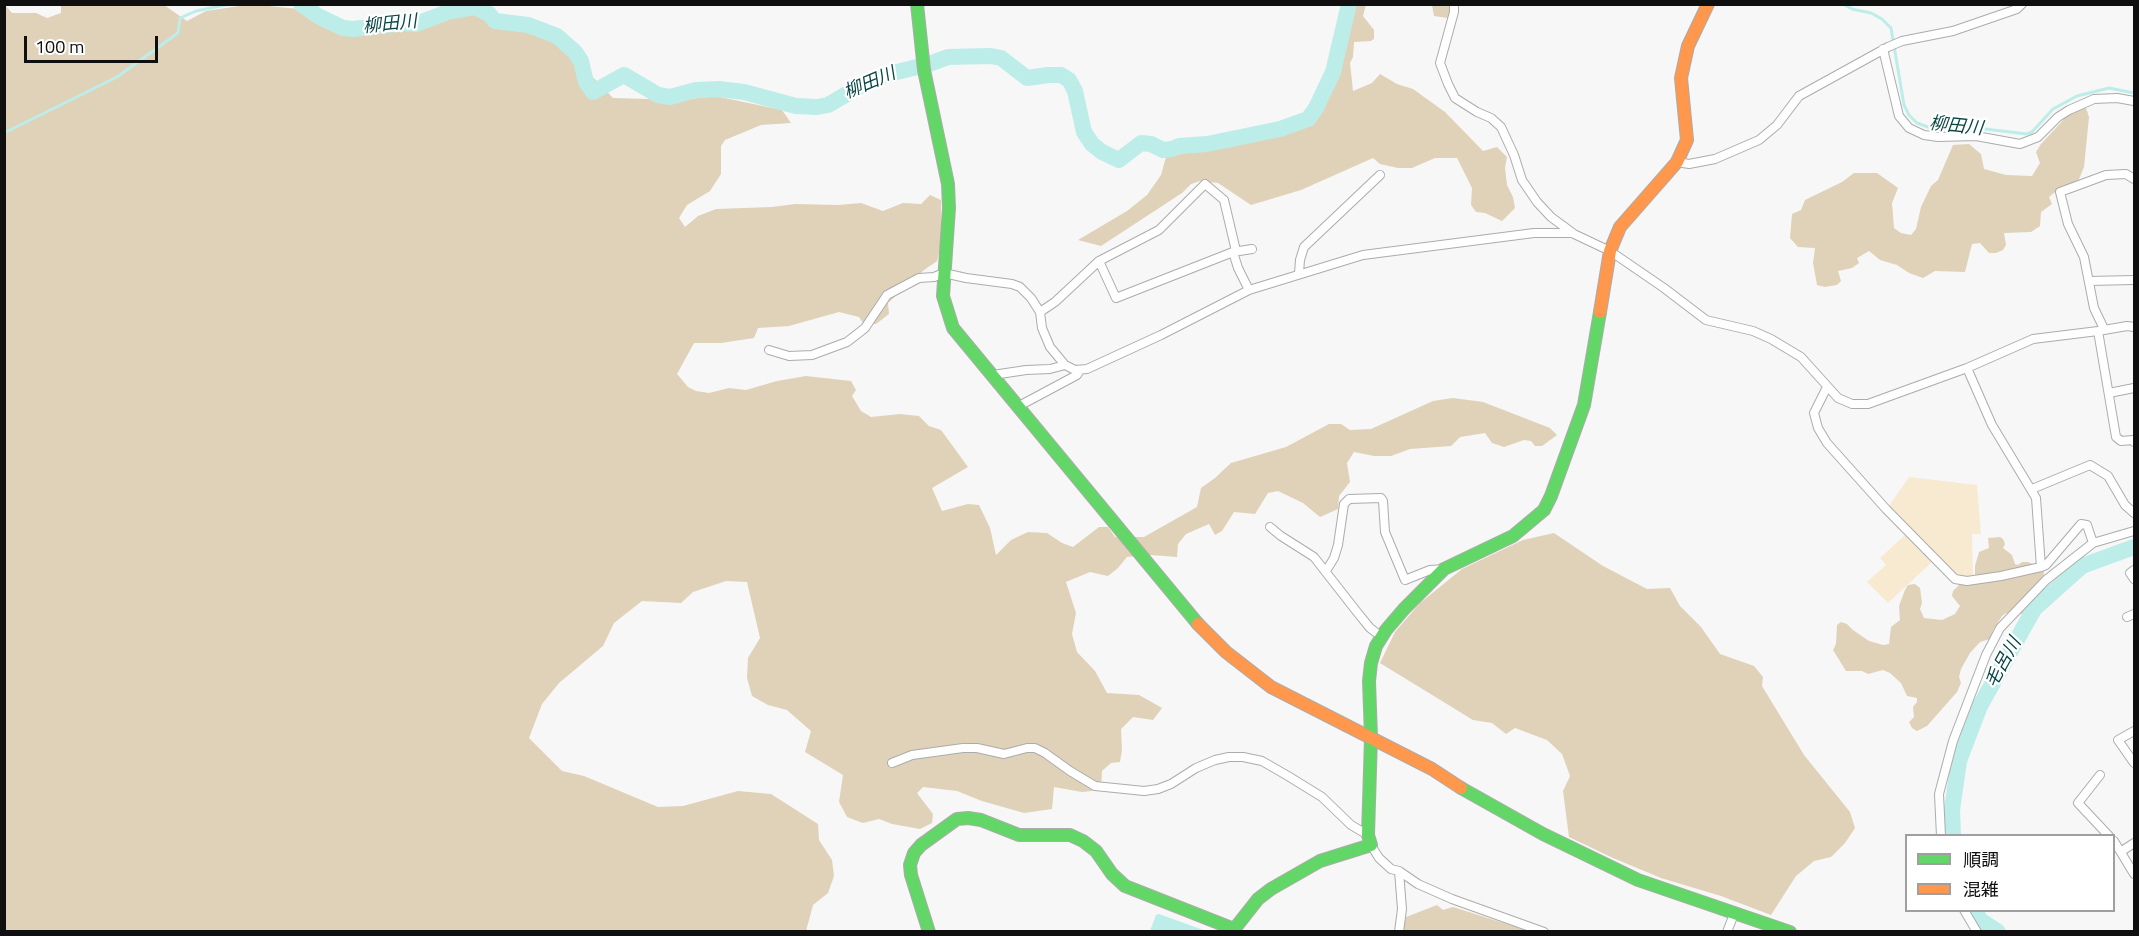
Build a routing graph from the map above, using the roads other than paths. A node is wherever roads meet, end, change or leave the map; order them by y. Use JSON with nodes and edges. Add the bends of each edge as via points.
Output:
{"nodes":[{"id":1,"x":917,"y":4,"type":"edge"},
{"id":2,"x":1454,"y":4,"type":"edge"},
{"id":3,"x":1708,"y":4,"type":"edge"},
{"id":4,"x":2022,"y":4,"type":"edge"},
{"id":5,"x":1883,"y":49,"type":"junction"},
{"id":6,"x":2134,"y":101,"type":"edge"},
{"id":7,"x":1677,"y":162,"type":"junction"},
{"id":8,"x":1380,"y":175,"type":"dead end"},
{"id":9,"x":2134,"y":178,"type":"edge"},
{"id":10,"x":1574,"y":234,"type":"junction"},
{"id":11,"x":1252,"y":249,"type":"dead end"},
{"id":12,"x":1235,"y":251,"type":"junction"},
{"id":13,"x":1610,"y":251,"type":"junction"},
{"id":14,"x":1099,"y":261,"type":"junction"},
{"id":15,"x":944,"y":273,"type":"junction"},
{"id":16,"x":1299,"y":273,"type":"junction"},
{"id":17,"x":2134,"y":280,"type":"edge"},
{"id":18,"x":2089,"y":281,"type":"junction"},
{"id":19,"x":1249,"y":290,"type":"junction"},
{"id":20,"x":1040,"y":312,"type":"junction"},
{"id":21,"x":2134,"y":327,"type":"edge"},
{"id":22,"x":2101,"y":330,"type":"junction"},
{"id":23,"x":769,"y":350,"type":"dead end"},
{"id":24,"x":1065,"y":365,"type":"junction"},
{"id":25,"x":1967,"y":368,"type":"junction"},
{"id":26,"x":1080,"y":370,"type":"junction"},
{"id":27,"x":993,"y":375,"type":"junction"},
{"id":28,"x":1827,"y":387,"type":"junction"},
{"id":29,"x":2134,"y":388,"type":"edge"},
{"id":30,"x":2109,"y":393,"type":"junction"},
{"id":31,"x":1019,"y":406,"type":"junction"},
{"id":32,"x":2134,"y":442,"type":"edge"},
{"id":33,"x":2031,"y":489,"type":"junction"},
{"id":34,"x":2134,"y":513,"type":"edge"},
{"id":35,"x":1270,"y":527,"type":"dead end"},
{"id":36,"x":2134,"y":531,"type":"edge"},
{"id":37,"x":2093,"y":543,"type":"junction"},
{"id":38,"x":2041,"y":567,"type":"junction"},
{"id":39,"x":1444,"y":569,"type":"junction"},
{"id":40,"x":2134,"y":570,"type":"edge"},
{"id":41,"x":1326,"y":571,"type":"junction"},
{"id":42,"x":2134,"y":579,"type":"edge"},
{"id":43,"x":1382,"y":637,"type":"junction"},
{"id":44,"x":2134,"y":731,"type":"edge"},
{"id":45,"x":1371,"y":738,"type":"junction"},
{"id":46,"x":892,"y":763,"type":"dead end"},
{"id":47,"x":2134,"y":763,"type":"edge"},
{"id":48,"x":2100,"y":775,"type":"dead end"},
{"id":49,"x":1941,"y":834,"type":"edge"},
{"id":50,"x":2107,"y":834,"type":"edge"},
{"id":51,"x":1369,"y":840,"type":"junction"},
{"id":52,"x":2115,"y":842,"type":"edge"},
{"id":53,"x":2134,"y":843,"type":"edge"},
{"id":54,"x":2122,"y":851,"type":"junction"},
{"id":55,"x":1399,"y":871,"type":"junction"},
{"id":56,"x":2134,"y":874,"type":"edge"},
{"id":57,"x":1965,"y":912,"type":"edge"},
{"id":58,"x":1734,"y":914,"type":"junction"},
{"id":59,"x":1233,"y":930,"type":"edge"},
{"id":60,"x":929,"y":932,"type":"edge"},
{"id":61,"x":1399,"y":932,"type":"edge"},
{"id":62,"x":1544,"y":932,"type":"edge"},
{"id":63,"x":1727,"y":932,"type":"edge"},
{"id":64,"x":1790,"y":932,"type":"edge"},
{"id":65,"x":1977,"y":932,"type":"edge"}],
"edges":[{"from":1,"to":15,"type":"street","via":[[924,70],[948,184]]},
{"from":2,"to":10,"type":"street","via":[[1440,63],[1455,98],[1501,127],[1532,195],[1551,218]]},
{"from":3,"to":7,"type":"street","via":[[1688,46],[1681,78],[1686,140]]},
{"from":4,"to":5,"type":"street","via":[[1953,31],[1902,41]]},
{"from":5,"to":6,"type":"street","via":[[1899,116],[1909,128],[1924,135],[1976,136],[2020,144],[2038,137],[2069,110],[2094,99]]},
{"from":5,"to":7,"type":"street","via":[[1799,96],[1777,125],[1759,140],[1715,159]]},
{"from":7,"to":13,"type":"street","via":[[1620,227]]},
{"from":8,"to":16,"type":"street","via":[[1304,248]]},
{"from":9,"to":18,"type":"street","via":[[2126,174],[2106,175],[2060,192]]},
{"from":10,"to":13,"type":"street"},
{"from":10,"to":16,"type":"street","via":[[1534,233],[1397,250]]},
{"from":11,"to":12,"type":"street"},
{"from":12,"to":14,"type":"street","via":[[1116,298]]},
{"from":12,"to":14,"type":"street","via":[[1224,200],[1205,184],[1159,230]]},
{"from":12,"to":19,"type":"street"},
{"from":13,"to":28,"type":"street","via":[[1706,320],[1753,331],[1801,357]]},
{"from":13,"to":39,"type":"street","via":[[1584,405],[1544,510],[1513,536]]},
{"from":14,"to":20,"type":"street"},
{"from":15,"to":20,"type":"street","via":[[1020,287]]},
{"from":15,"to":23,"type":"street","via":[[919,278],[887,295],[865,327],[847,342],[812,355],[789,356]]},
{"from":15,"to":27,"type":"street","via":[[943,296],[953,327]]},
{"from":16,"to":19,"type":"street"},
{"from":17,"to":18,"type":"street"},
{"from":18,"to":22,"type":"street"},
{"from":19,"to":26,"type":"street","via":[[1161,335]]},
{"from":20,"to":24,"type":"street","via":[[1050,347]]},
{"from":21,"to":22,"type":"street"},
{"from":22,"to":25,"type":"street","via":[[2033,339]]},
{"from":22,"to":30,"type":"street"},
{"from":24,"to":26,"type":"street"},
{"from":24,"to":27,"type":"street"},
{"from":25,"to":28,"type":"street","via":[[1869,404],[1852,404]]},
{"from":25,"to":33,"type":"street","via":[[1992,425]]},
{"from":26,"to":31,"type":"street"},
{"from":27,"to":31,"type":"street"},
{"from":28,"to":38,"type":"street","via":[[1814,413],[1827,443],[1955,579],[1967,581]]},
{"from":29,"to":30,"type":"street"},
{"from":30,"to":32,"type":"street","via":[[2116,437]]},
{"from":31,"to":45,"type":"street","via":[[1169,590],[1226,652],[1271,687]]},
{"from":33,"to":34,"type":"street","via":[[2090,465],[2108,476]]},
{"from":33,"to":38,"type":"street","via":[[2036,498]]},
{"from":35,"to":41,"type":"street","via":[[1314,556]]},
{"from":36,"to":37,"type":"street"},
{"from":37,"to":38,"type":"street","via":[[2087,525],[2081,524]]},
{"from":37,"to":49,"type":"street","via":[[2046,580],[2000,628],[1953,741],[1939,794]]},
{"from":39,"to":41,"type":"street","via":[[1405,580],[1385,532],[1381,498],[1349,499],[1344,504],[1338,544]]},
{"from":39,"to":43,"type":"street"},
{"from":40,"to":42,"type":"street","via":[[2130,573]]},
{"from":41,"to":43,"type":"street","via":[[1370,628]]},
{"from":43,"to":45,"type":"street","via":[[1376,646],[1369,681]]},
{"from":44,"to":47,"type":"street","via":[[2118,740]]},
{"from":45,"to":51,"type":"street"},
{"from":45,"to":58,"type":"street","via":[[1543,834],[1622,873]]},
{"from":46,"to":51,"type":"street","via":[[912,755],[963,748],[1004,754],[1035,748],[1095,786],[1144,791],[1164,787],[1215,760],[1242,757],[1262,761],[1322,797]]},
{"from":48,"to":50,"type":"street","via":[[2078,803]]},
{"from":51,"to":55,"type":"street","via":[[1378,858]]},
{"from":51,"to":59,"type":"street","via":[[1286,879],[1258,899]]},
{"from":52,"to":54,"type":"street"},
{"from":53,"to":54,"type":"street"},
{"from":54,"to":56,"type":"street"},
{"from":55,"to":61,"type":"street"},
{"from":55,"to":62,"type":"street","via":[[1452,899]]},
{"from":57,"to":65,"type":"street"},
{"from":58,"to":63,"type":"street"},
{"from":58,"to":64,"type":"street"},
{"from":59,"to":60,"type":"street","via":[[1125,886],[1083,841],[1070,836],[1019,836],[968,818],[957,819],[934,835],[914,854],[910,865]]}]}
